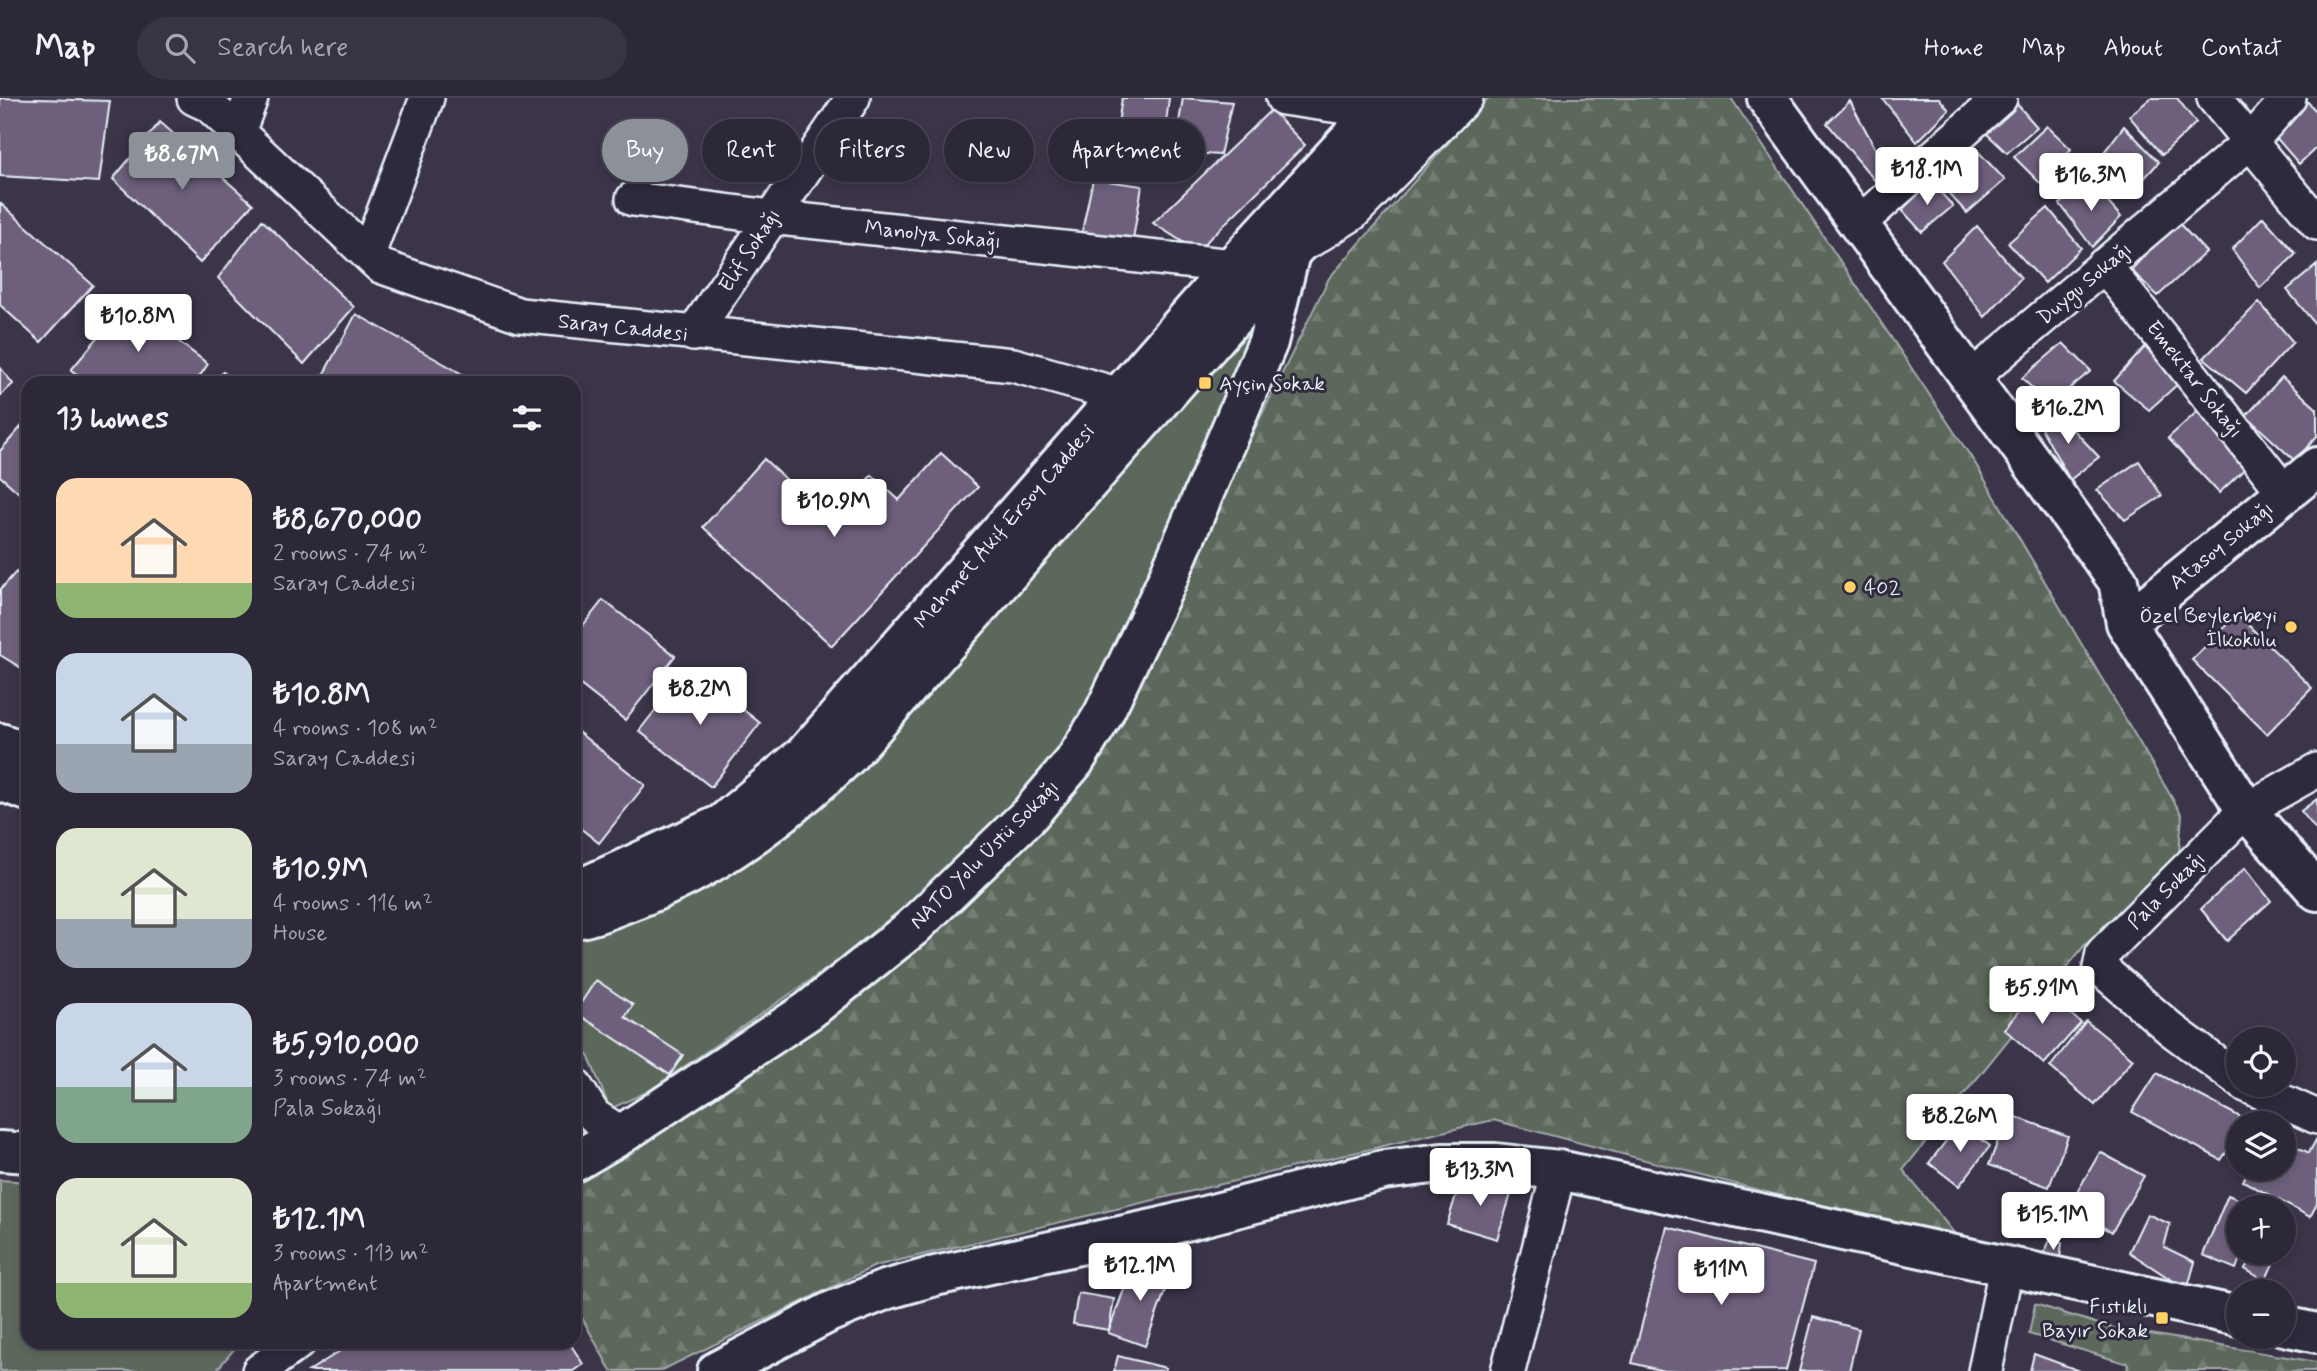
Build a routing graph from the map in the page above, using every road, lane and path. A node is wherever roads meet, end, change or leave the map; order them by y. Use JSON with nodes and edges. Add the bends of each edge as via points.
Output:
{"nodes":[{"id":1,"x":194,"y":98,"type":"edge"},
{"id":2,"x":251,"y":98,"type":"edge"},
{"id":3,"x":427,"y":98,"type":"edge"},
{"id":4,"x":853,"y":98,"type":"edge"},
{"id":5,"x":1283,"y":98,"type":"edge"},
{"id":6,"x":1430,"y":98,"type":"edge"},
{"id":7,"x":1466,"y":98,"type":"edge"},
{"id":8,"x":1767,"y":98,"type":"edge"},
{"id":9,"x":2000,"y":98,"type":"edge"},
{"id":10,"x":2214,"y":98,"type":"edge"},
{"id":11,"x":2289,"y":98,"type":"edge"},
{"id":12,"x":1380,"y":105,"type":"edge"},
{"id":13,"x":238,"y":132,"type":"junction"},
{"id":14,"x":2250,"y":142,"type":"junction"},
{"id":15,"x":633,"y":199,"type":"dead end"},
{"id":16,"x":770,"y":217,"type":"junction"},
{"id":17,"x":2317,"y":223,"type":"edge"},
{"id":18,"x":1857,"y":225,"type":"junction"},
{"id":19,"x":1278,"y":242,"type":"junction"},
{"id":20,"x":368,"y":254,"type":"junction"},
{"id":21,"x":2104,"y":265,"type":"junction"},
{"id":22,"x":1233,"y":266,"type":"junction"},
{"id":23,"x":693,"y":334,"type":"junction"},
{"id":24,"x":1969,"y":380,"type":"junction"},
{"id":25,"x":1136,"y":403,"type":"junction"},
{"id":26,"x":2317,"y":467,"type":"edge"},
{"id":27,"x":2285,"y":493,"type":"junction"},
{"id":28,"x":2126,"y":623,"type":"junction"},
{"id":29,"x":0,"y":743,"type":"edge"},
{"id":30,"x":21,"y":750,"type":"edge"},
{"id":31,"x":2317,"y":770,"type":"edge"},
{"id":32,"x":0,"y":781,"type":"edge"},
{"id":33,"x":21,"y":788,"type":"edge"},
{"id":34,"x":2246,"y":810,"type":"junction"},
{"id":35,"x":581,"y":887,"type":"edge"},
{"id":36,"x":2317,"y":891,"type":"edge"},
{"id":37,"x":581,"y":917,"type":"edge"},
{"id":38,"x":2226,"y":1070,"type":"edge"},
{"id":39,"x":581,"y":1095,"type":"edge"},
{"id":40,"x":2273,"y":1097,"type":"edge"},
{"id":41,"x":2317,"y":1117,"type":"edge"},
{"id":42,"x":622,"y":1134,"type":"junction"},
{"id":43,"x":0,"y":1151,"type":"edge"},
{"id":44,"x":21,"y":1152,"type":"edge"},
{"id":45,"x":581,"y":1159,"type":"edge"},
{"id":46,"x":1559,"y":1170,"type":"junction"},
{"id":47,"x":2006,"y":1268,"type":"junction"},
{"id":48,"x":2226,"y":1314,"type":"edge"},
{"id":49,"x":2296,"y":1329,"type":"edge"},
{"id":50,"x":2317,"y":1333,"type":"edge"},
{"id":51,"x":290,"y":1349,"type":"edge"},
{"id":52,"x":260,"y":1371,"type":"edge"},
{"id":53,"x":717,"y":1371,"type":"edge"},
{"id":54,"x":1508,"y":1371,"type":"edge"},
{"id":55,"x":1985,"y":1371,"type":"edge"}],
"edges":[{"from":1,"to":13,"type":"street","name":"Saray Caddesi","via":[[209,105]]},
{"from":2,"to":13,"type":"street"},
{"from":3,"to":20,"type":"street"},
{"from":4,"to":16,"type":"street","name":"Elif Sokağı"},
{"from":5,"to":12,"type":"street"},
{"from":6,"to":19,"type":"street","name":"Mehmet Akif Ersoy Caddesi"},
{"from":7,"to":19,"type":"street","name":"Mehmet Akif Ersoy Caddesi","via":[[1353,214]]},
{"from":8,"to":18,"type":"street"},
{"from":9,"to":18,"type":"street"},
{"from":10,"to":14,"type":"street"},
{"from":11,"to":14,"type":"street","name":"Duygu Sokağı"},
{"from":12,"to":19,"type":"street","name":"Mehmet Akif Ersoy Caddesi"},
{"from":13,"to":20,"type":"street","name":"Saray Caddesi"},
{"from":14,"to":17,"type":"street"},
{"from":14,"to":21,"type":"street","name":"Duygu Sokağı"},
{"from":15,"to":16,"type":"street","name":"Manolya Sokağı"},
{"from":16,"to":22,"type":"street","name":"Manolya Sokağı"},
{"from":16,"to":23,"type":"street","name":"Elif Sokağı"},
{"from":18,"to":24,"type":"street"},
{"from":19,"to":22,"type":"street","name":"Mehmet Akif Ersoy Caddesi"},
{"from":19,"to":25,"type":"street","name":"Mehmet Akif Ersoy Caddesi"},
{"from":19,"to":42,"type":"street","name":"NATO Yolu Üstü Sokağı","via":[[1268,342],[1165,585],[1103,715],[1074,762],[1029,815],[912,928],[808,1011]]},
{"from":20,"to":23,"type":"street","name":"Saray Caddesi","via":[[380,266],[520,315]]},
{"from":21,"to":24,"type":"street","name":"Duygu Sokağı"},
{"from":21,"to":27,"type":"street","name":"Emektar Sokağı"},
{"from":22,"to":25,"type":"street","name":"Mehmet Akif Ersoy Caddesi"},
{"from":23,"to":25,"type":"street","name":"Saray Caddesi","via":[[1013,365]]},
{"from":24,"to":28,"type":"street","via":[[2119,581]]},
{"from":25,"to":35,"type":"street","name":"Mehmet Akif Ersoy Caddesi","via":[[804,755],[722,824]]},
{"from":25,"to":37,"type":"street","name":"Mehmet Akif Ersoy Caddesi","via":[[848,756],[786,813],[726,856],[670,887]]},
{"from":26,"to":27,"type":"street","name":"Atasoy Sokağı"},
{"from":27,"to":28,"type":"street","name":"Atasoy Sokağı"},
{"from":28,"to":34,"type":"street"},
{"from":29,"to":30,"type":"street"},
{"from":31,"to":34,"type":"street"},
{"from":32,"to":33,"type":"street"},
{"from":34,"to":36,"type":"street"},
{"from":34,"to":38,"type":"street","name":"Pala Sokağı","via":[[2103,953],[2101,968]]},
{"from":39,"to":42,"type":"street","via":[[594,1116]]},
{"from":40,"to":41,"type":"street"},
{"from":42,"to":45,"type":"street","name":"NATO Yolu Üstü Sokağı"},
{"from":43,"to":44,"type":"street"},
{"from":46,"to":47,"type":"street"},
{"from":46,"to":53,"type":"street","via":[[1442,1163],[1383,1170],[1161,1227],[935,1276],[830,1312]]},
{"from":46,"to":54,"type":"street"},
{"from":47,"to":48,"type":"street"},
{"from":47,"to":55,"type":"street"},
{"from":49,"to":50,"type":"street"},
{"from":51,"to":52,"type":"street"}]}
